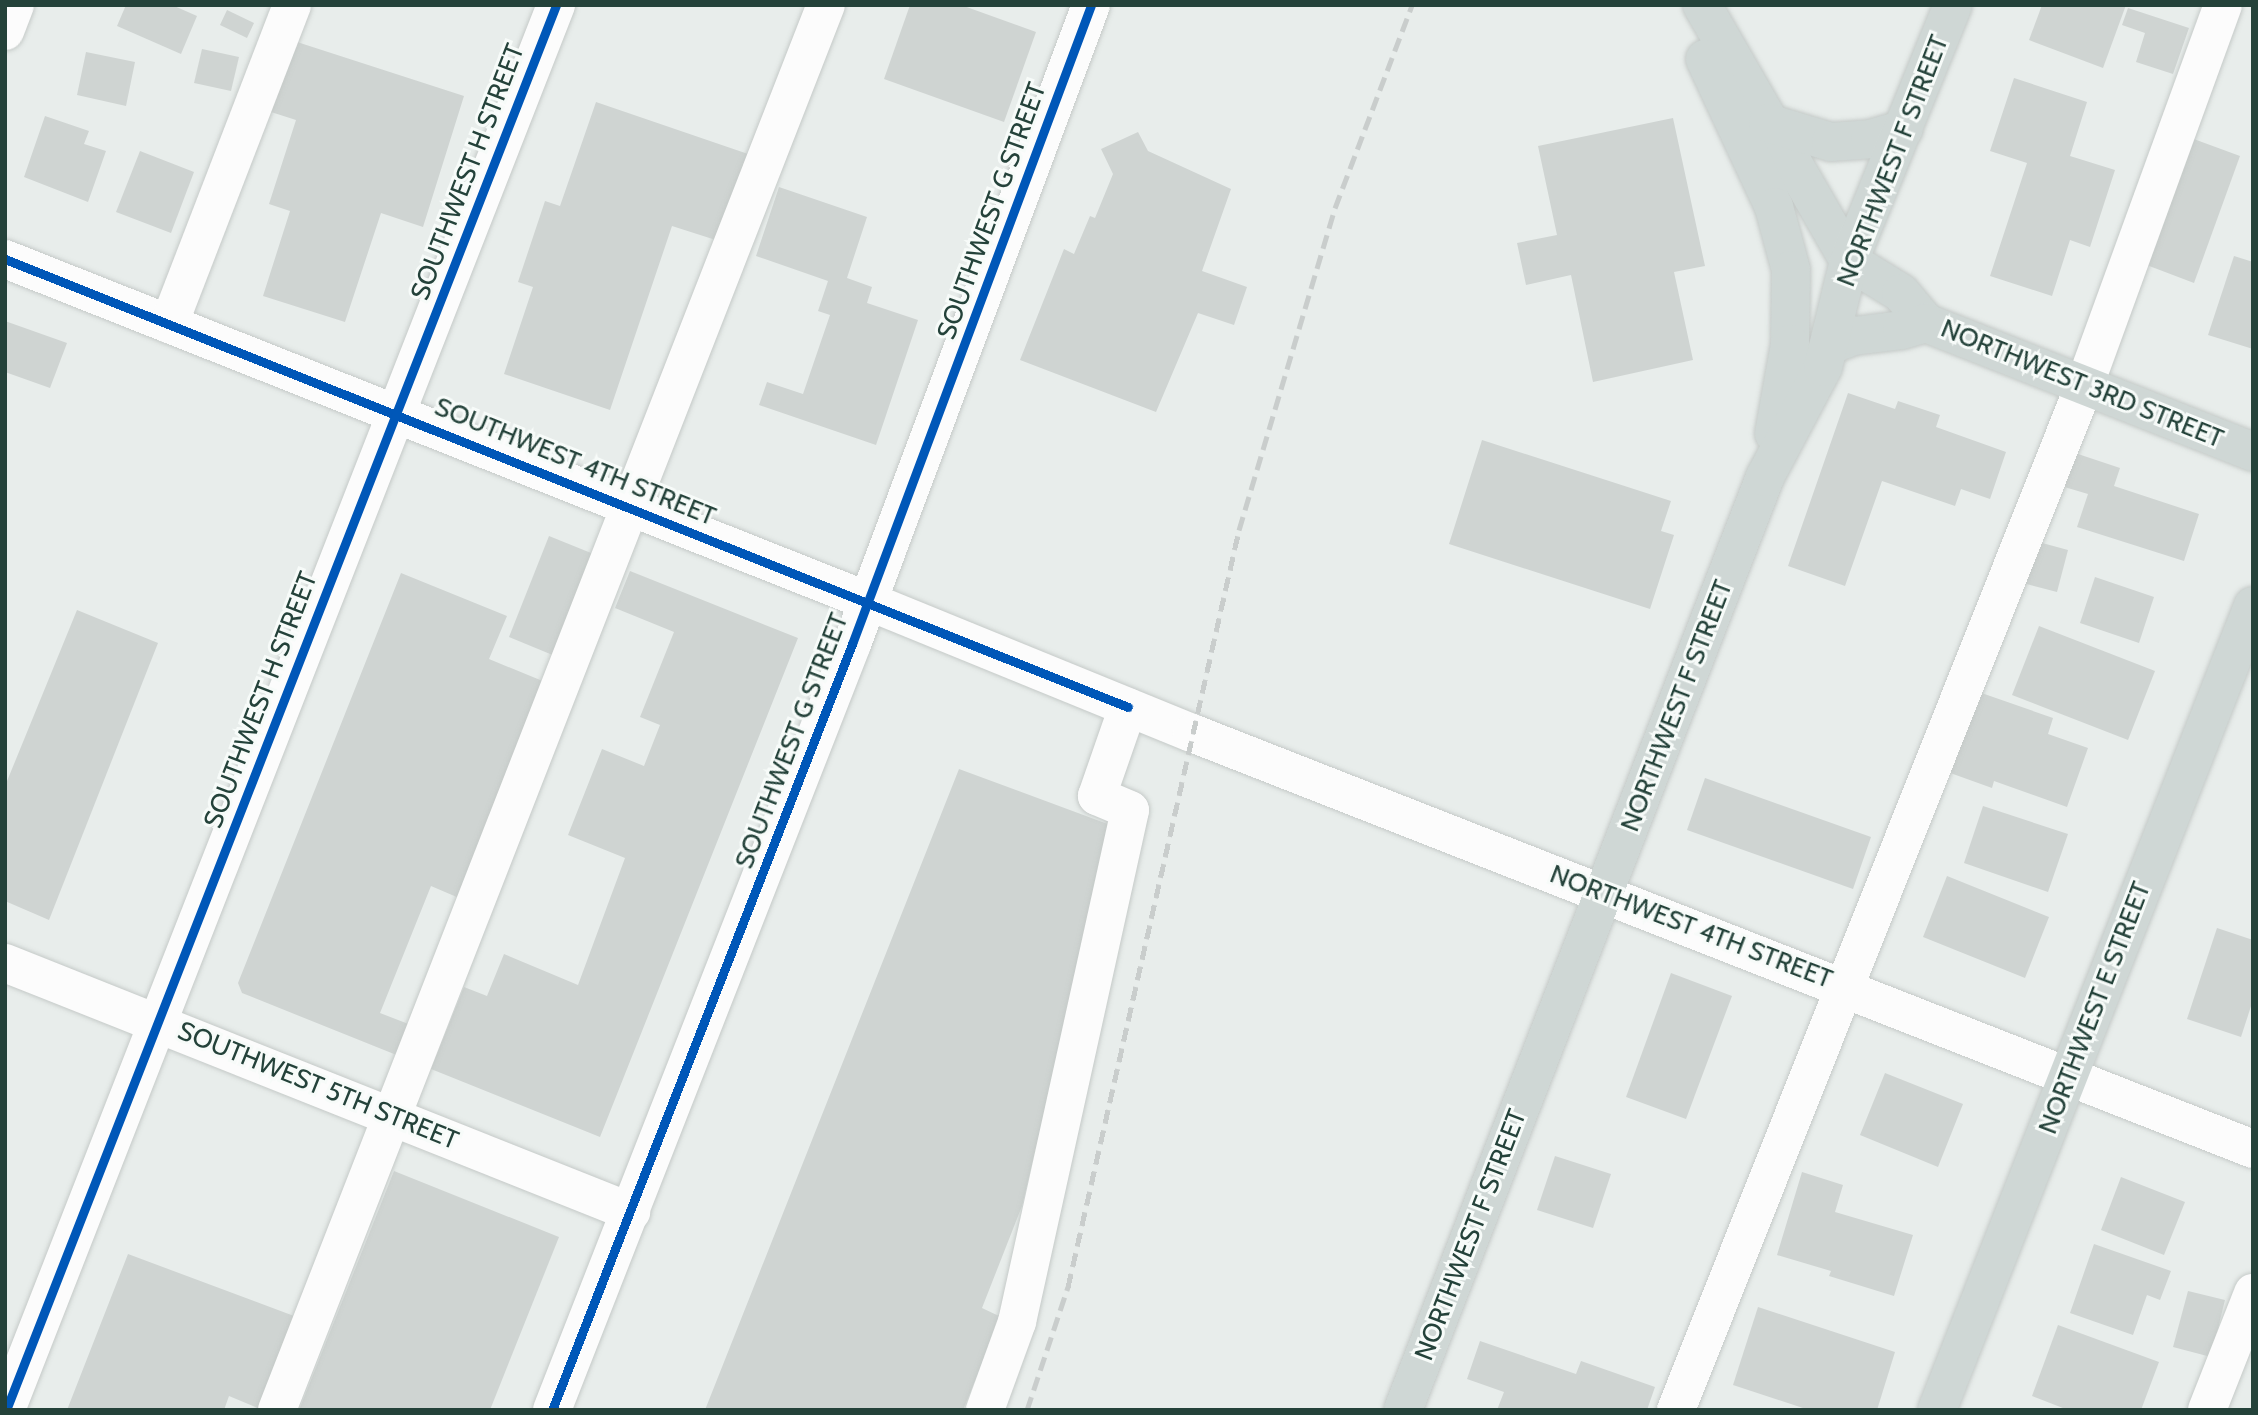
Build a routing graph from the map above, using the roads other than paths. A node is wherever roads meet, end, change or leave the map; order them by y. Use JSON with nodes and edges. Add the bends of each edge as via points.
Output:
{"nodes":[{"id":1,"x":15,"y":5,"type":"edge"},
{"id":2,"x":292,"y":5,"type":"edge"},
{"id":3,"x":556,"y":5,"type":"edge"},
{"id":4,"x":826,"y":5,"type":"edge"},
{"id":5,"x":1091,"y":5,"type":"edge"},
{"id":6,"x":1682,"y":5,"type":"edge"},
{"id":7,"x":1702,"y":5,"type":"edge"},
{"id":8,"x":1953,"y":5,"type":"edge"},
{"id":9,"x":2224,"y":5,"type":"edge"},
{"id":10,"x":5,"y":31,"type":"edge"},
{"id":11,"x":1768,"y":123,"type":"junction"},
{"id":12,"x":1904,"y":129,"type":"junction"},
{"id":13,"x":5,"y":259,"type":"edge"},
{"id":14,"x":1849,"y":261,"type":"junction"},
{"id":15,"x":1926,"y":323,"type":"junction"},
{"id":16,"x":169,"y":324,"type":"junction"},
{"id":17,"x":1830,"y":345,"type":"junction"},
{"id":18,"x":2085,"y":384,"type":"junction"},
{"id":19,"x":396,"y":414,"type":"junction"},
{"id":20,"x":2253,"y":452,"type":"edge"},
{"id":21,"x":1765,"y":477,"type":"junction"},
{"id":22,"x":629,"y":506,"type":"junction"},
{"id":23,"x":869,"y":601,"type":"junction"},
{"id":24,"x":2253,"y":606,"type":"edge"},
{"id":25,"x":1128,"y":707,"type":"junction"},
{"id":26,"x":1605,"y":893,"type":"junction"},
{"id":27,"x":5,"y":963,"type":"edge"},
{"id":28,"x":1845,"y":988,"type":"junction"},
{"id":29,"x":158,"y":1023,"type":"junction"},
{"id":30,"x":2068,"y":1076,"type":"junction"},
{"id":31,"x":391,"y":1114,"type":"junction"},
{"id":32,"x":2253,"y":1149,"type":"edge"},
{"id":33,"x":631,"y":1212,"type":"junction"},
{"id":34,"x":2253,"y":1293,"type":"edge"},
{"id":35,"x":6,"y":1410,"type":"edge"},
{"id":36,"x":277,"y":1410,"type":"edge"},
{"id":37,"x":552,"y":1410,"type":"edge"},
{"id":38,"x":985,"y":1410,"type":"edge"},
{"id":39,"x":1403,"y":1410,"type":"edge"},
{"id":40,"x":1675,"y":1410,"type":"edge"},
{"id":41,"x":1937,"y":1410,"type":"edge"},
{"id":42,"x":2207,"y":1410,"type":"edge"}],
"edges":[{"from":1,"to":10,"type":"street"},
{"from":2,"to":16,"type":"street"},
{"from":3,"to":19,"type":"street","name":"SOUTHWEST H STREET"},
{"from":4,"to":22,"type":"street"},
{"from":5,"to":23,"type":"street","name":"SOUTHWEST G STREET"},
{"from":6,"to":21,"type":"main road","via":[[1774,207],[1791,270],[1790,344]]},
{"from":7,"to":11,"type":"main road","name":"NORTHWEST 3RD STREET"},
{"from":8,"to":12,"type":"main road","name":"NORTHWEST F STREET"},
{"from":9,"to":18,"type":"street"},
{"from":11,"to":12,"type":"main road","via":[[1831,142],[1870,139]]},
{"from":11,"to":14,"type":"main road","name":"NORTHWEST 3RD STREET"},
{"from":12,"to":14,"type":"main road","name":"NORTHWEST F STREET"},
{"from":13,"to":16,"type":"street","name":"SOUTHWEST 4TH STREET"},
{"from":14,"to":15,"type":"main road","name":"NORTHWEST 3RD STREET","via":[[1901,293]]},
{"from":14,"to":17,"type":"main road","name":"NORTHWEST F STREET"},
{"from":15,"to":17,"type":"main road"},
{"from":15,"to":18,"type":"main road","name":"NORTHWEST 3RD STREET"},
{"from":16,"to":19,"type":"street","name":"SOUTHWEST 4TH STREET"},
{"from":17,"to":21,"type":"main road","name":"NORTHWEST F STREET","via":[[1814,386]]},
{"from":18,"to":20,"type":"main road","name":"NORTHWEST 3RD STREET"},
{"from":18,"to":28,"type":"street"},
{"from":19,"to":22,"type":"street","name":"SOUTHWEST 4TH STREET"},
{"from":19,"to":29,"type":"street","name":"SOUTHWEST H STREET"},
{"from":21,"to":26,"type":"main road","name":"NORTHWEST F STREET"},
{"from":22,"to":23,"type":"street","name":"SOUTHWEST 4TH STREET"},
{"from":22,"to":31,"type":"street"},
{"from":23,"to":25,"type":"street","name":"SOUTHWEST 4TH STREET"},
{"from":23,"to":33,"type":"street","name":"SOUTHWEST G STREET"},
{"from":24,"to":30,"type":"main road","name":"NORTHWEST E STREET"},
{"from":25,"to":26,"type":"street","name":"NORTHWEST 4TH STREET"},
{"from":25,"to":38,"type":"street","via":[[1097,796],[1130,810],[1017,1322]]},
{"from":26,"to":28,"type":"street","name":"NORTHWEST 4TH STREET"},
{"from":26,"to":39,"type":"main road","name":"NORTHWEST F STREET"},
{"from":27,"to":29,"type":"street","name":"SOUTHWEST 5TH STREET"},
{"from":28,"to":30,"type":"street","name":"NORTHWEST 4TH STREET"},
{"from":28,"to":40,"type":"street"},
{"from":29,"to":31,"type":"street","name":"SOUTHWEST 5TH STREET"},
{"from":29,"to":35,"type":"street","name":"SOUTHWEST H STREET"},
{"from":30,"to":32,"type":"street","name":"NORTHWEST 4TH STREET"},
{"from":30,"to":41,"type":"main road","name":"NORTHWEST E STREET"},
{"from":31,"to":33,"type":"street","name":"SOUTHWEST 5TH STREET"},
{"from":31,"to":36,"type":"street"},
{"from":33,"to":37,"type":"street","name":"SOUTHWEST G STREET"},
{"from":34,"to":42,"type":"street"}]}
